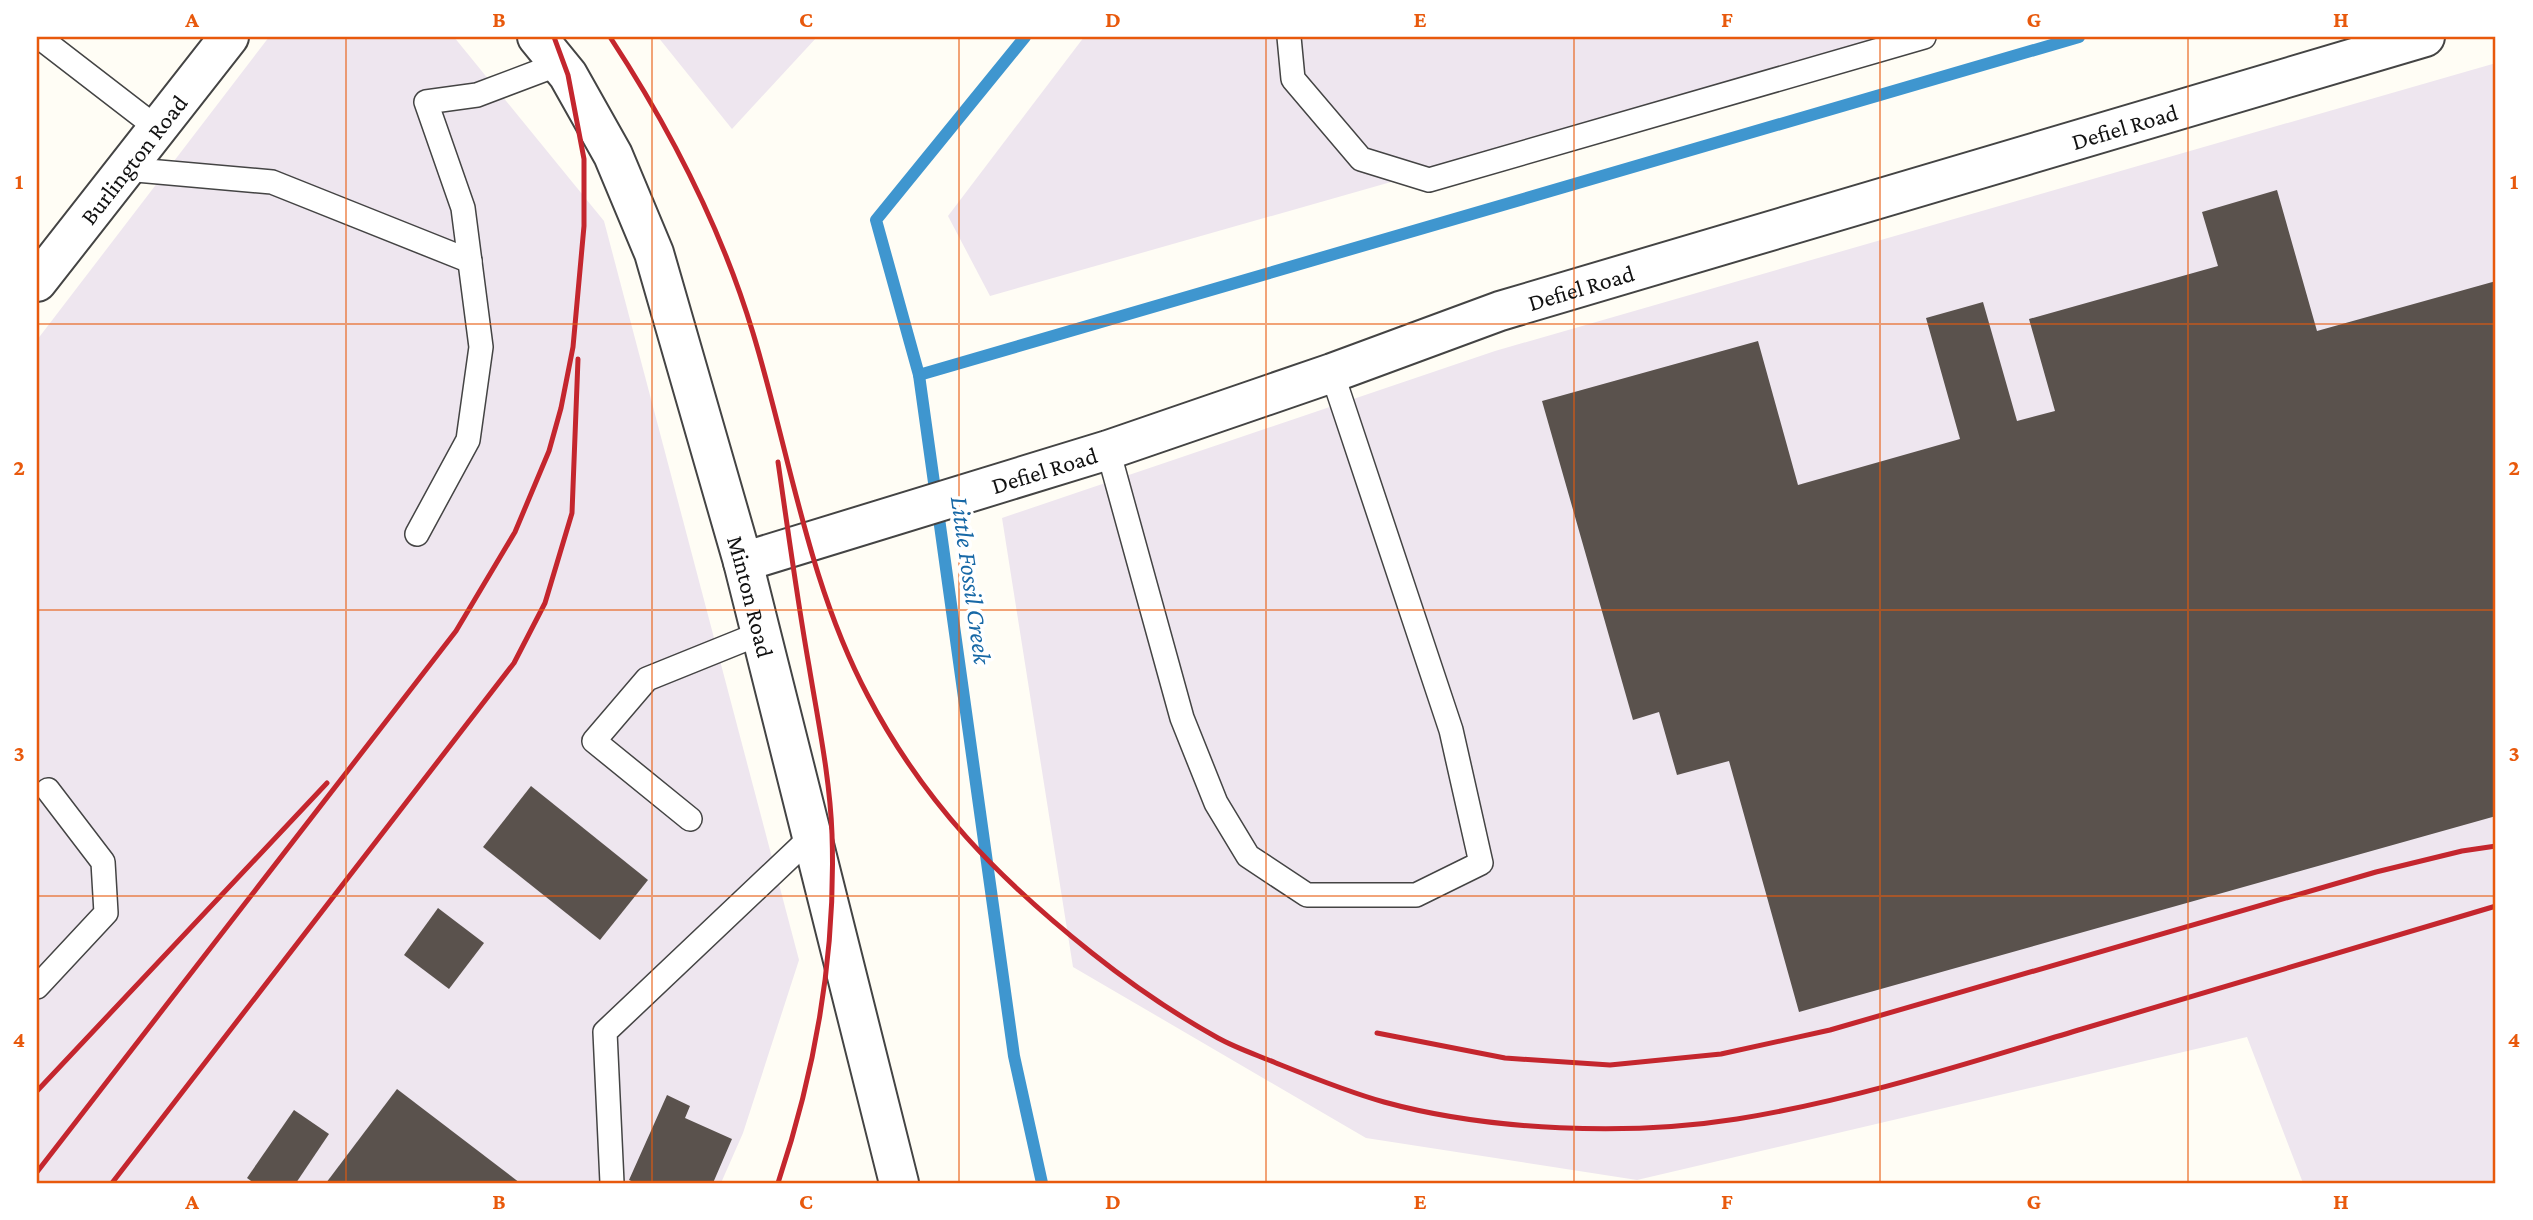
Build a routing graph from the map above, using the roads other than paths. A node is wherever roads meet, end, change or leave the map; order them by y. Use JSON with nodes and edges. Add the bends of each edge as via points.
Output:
{"nodes":[{"id":1,"x":38,"y":37,"type":"edge"},
{"id":2,"x":229,"y":37,"type":"edge"},
{"id":3,"x":1289,"y":37,"type":"edge"},
{"id":4,"x":1924,"y":37,"type":"edge"},
{"id":5,"x":2425,"y":37,"type":"edge"},
{"id":6,"x":548,"y":50,"type":"edge"},
{"id":7,"x":157,"y":128,"type":"junction"},
{"id":8,"x":125,"y":169,"type":"junction"},
{"id":9,"x":470,"y":261,"type":"junction"},
{"id":10,"x":37,"y":282,"type":"edge"},
{"id":11,"x":1332,"y":373,"type":"junction"},
{"id":12,"x":1108,"y":450,"type":"junction"},
{"id":13,"x":418,"y":534,"type":"dead end"},
{"id":14,"x":743,"y":562,"type":"junction"},
{"id":15,"x":761,"y":633,"type":"junction"},
{"id":16,"x":48,"y":790,"type":"dead end"},
{"id":17,"x":690,"y":819,"type":"dead end"},
{"id":18,"x":812,"y":836,"type":"junction"},
{"id":19,"x":37,"y":987,"type":"edge"},
{"id":20,"x":612,"y":1183,"type":"edge"},
{"id":21,"x":899,"y":1183,"type":"edge"}],
"edges":[{"from":1,"to":7,"type":"lane"},
{"from":2,"to":7,"type":"street","name":"Burlington Road"},
{"from":3,"to":4,"type":"lane","via":[[1293,79],[1361,159],[1429,180]]},
{"from":5,"to":11,"type":"street","name":"Defiel Road","via":[[1500,311]]},
{"from":6,"to":9,"type":"lane","via":[[477,95],[426,102],[463,208]]},
{"from":6,"to":14,"type":"street","name":"Minton Road","via":[[568,75],[613,155],[654,253]]},
{"from":7,"to":8,"type":"street","name":"Burlington Road"},
{"from":8,"to":9,"type":"lane","via":[[272,182]]},
{"from":8,"to":10,"type":"street","name":"Burlington Road"},
{"from":9,"to":13,"type":"lane","via":[[481,347],[468,440]]},
{"from":11,"to":12,"type":"street","name":"Defiel Road"},
{"from":11,"to":12,"type":"lane","via":[[1451,730],[1481,863],[1416,895],[1307,895],[1248,856],[1216,803],[1182,718]]},
{"from":12,"to":14,"type":"street","name":"Defiel Road"},
{"from":14,"to":15,"type":"street","name":"Minton Road"},
{"from":15,"to":17,"type":"lane","via":[[648,679],[594,741]]},
{"from":15,"to":18,"type":"street","name":"Minton Road"},
{"from":16,"to":19,"type":"lane","via":[[103,862],[106,913]]},
{"from":18,"to":20,"type":"lane","via":[[605,1032]]},
{"from":18,"to":21,"type":"street","name":"Minton Road"}]}
